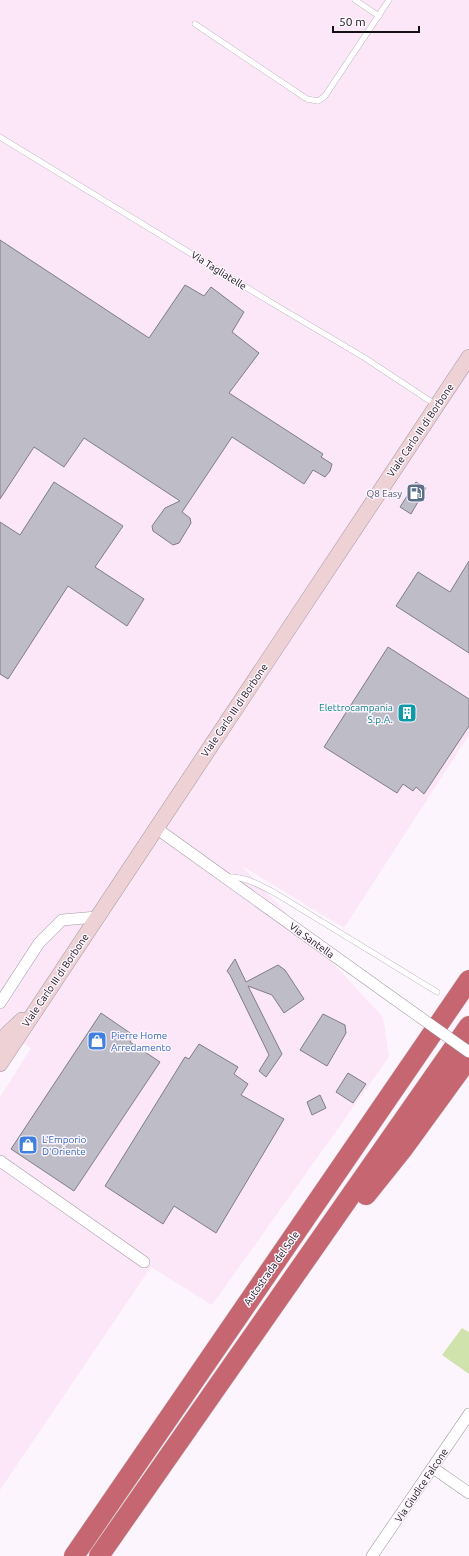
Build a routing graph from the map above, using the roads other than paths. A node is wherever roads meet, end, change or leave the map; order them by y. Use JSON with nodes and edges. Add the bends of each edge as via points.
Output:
{"nodes":[{"id":1,"x":355,"y":0,"type":"edge"},
{"id":2,"x":389,"y":0,"type":"edge"},
{"id":3,"x":378,"y":16,"type":"junction"},
{"id":4,"x":195,"y":24,"type":"dead end"},
{"id":5,"x":0,"y":137,"type":"edge"},
{"id":6,"x":469,"y":357,"type":"edge"},
{"id":7,"x":436,"y":406,"type":"junction"},
{"id":8,"x":156,"y":828,"type":"junction"},
{"id":9,"x":224,"y":877,"type":"junction"},
{"id":10,"x":97,"y":917,"type":"junction"},
{"id":11,"x":469,"y":980,"type":"edge"},
{"id":12,"x":437,"y":992,"type":"dead end"},
{"id":13,"x":0,"y":1003,"type":"edge"},
{"id":14,"x":38,"y":1006,"type":"junction"},
{"id":15,"x":469,"y":1026,"type":"edge"},
{"id":16,"x":0,"y":1043,"type":"edge"},
{"id":17,"x":469,"y":1052,"type":"edge"},
{"id":18,"x":469,"y":1058,"type":"edge"},
{"id":19,"x":0,"y":1064,"type":"edge"},
{"id":20,"x":0,"y":1161,"type":"edge"},
{"id":21,"x":313,"y":1252,"type":"junction"},
{"id":22,"x":144,"y":1262,"type":"dead end"},
{"id":23,"x":469,"y":1414,"type":"edge"},
{"id":24,"x":432,"y":1468,"type":"junction"},
{"id":25,"x":469,"y":1493,"type":"edge"},
{"id":26,"x":74,"y":1556,"type":"edge"},
{"id":27,"x":100,"y":1556,"type":"edge"},
{"id":28,"x":372,"y":1556,"type":"edge"}],
"edges":[{"from":1,"to":3,"type":"lane"},
{"from":2,"to":3,"type":"lane"},
{"from":3,"to":4,"type":"lane","via":[[325,96],[318,101],[307,99]]},
{"from":5,"to":7,"type":"lane","name":"Via Tagliatelle","via":[[365,358]]},
{"from":6,"to":7,"type":"main road","name":"Viale Carlo III di Borbone"},
{"from":7,"to":8,"type":"main road","name":"Viale Carlo III di Borbone"},
{"from":8,"to":9,"type":"street","name":"Via Santella"},
{"from":8,"to":10,"type":"main road","name":"Viale Carlo III di Borbone"},
{"from":9,"to":12,"type":"lane","via":[[236,876],[275,893]]},
{"from":9,"to":17,"type":"street","name":"Via Santella","bridge":true},
{"from":10,"to":13,"type":"street","via":[[62,920],[39,943]]},
{"from":10,"to":14,"type":"main road","name":"Viale Carlo III di Borbone"},
{"from":11,"to":26,"type":"highway","name":"Autostrada del Sole"},
{"from":14,"to":16,"type":"main road"},
{"from":14,"to":19,"type":"main road","name":"Viale Carlo III di Borbone"},
{"from":15,"to":21,"type":"highway"},
{"from":18,"to":21,"type":"highway","via":[[385,1173]]},
{"from":20,"to":22,"type":"street"},
{"from":21,"to":27,"type":"highway"},
{"from":23,"to":24,"type":"street","name":"Via Giudice Falcone"},
{"from":24,"to":25,"type":"street"},
{"from":24,"to":28,"type":"street","name":"Via Giudice Falcone"}]}
